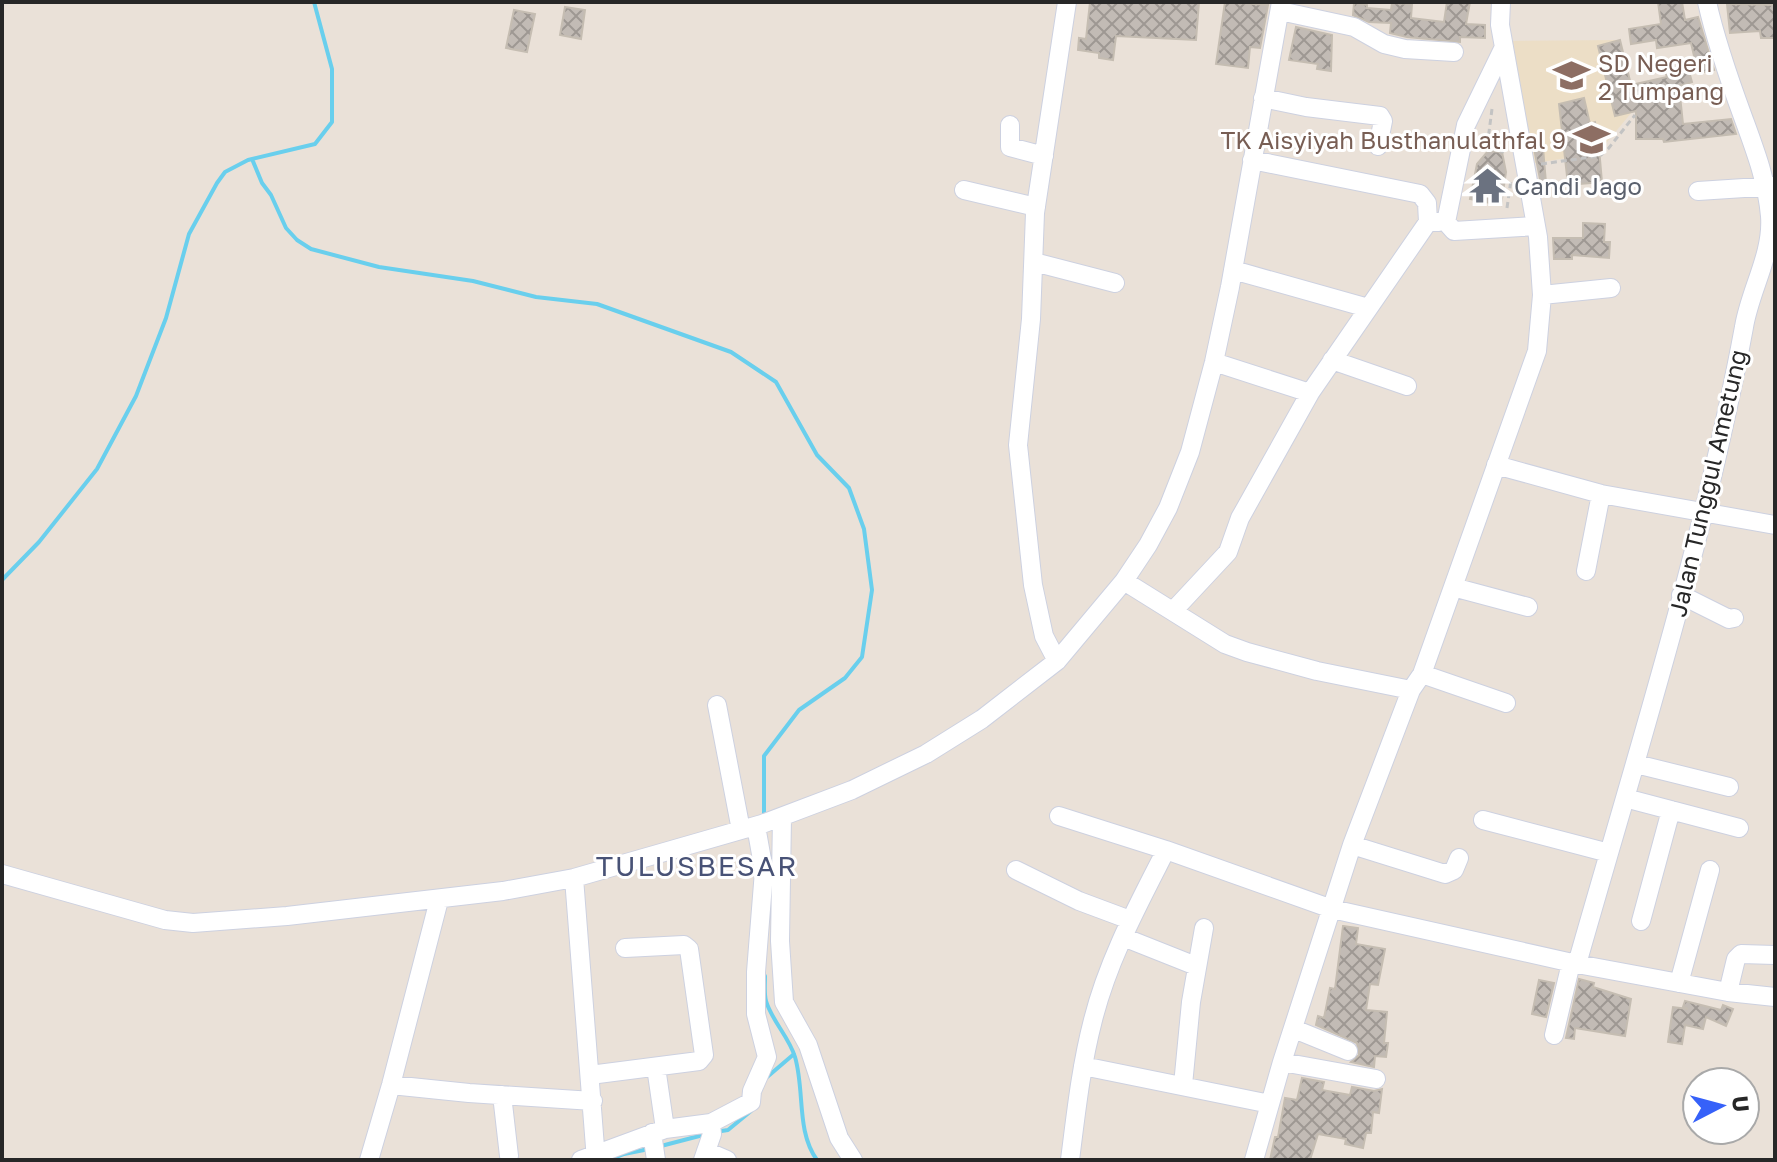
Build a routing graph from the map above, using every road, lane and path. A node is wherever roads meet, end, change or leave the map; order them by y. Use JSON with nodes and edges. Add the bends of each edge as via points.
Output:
{"nodes":[{"id":1,"x":1067,"y":2,"type":"edge"},
{"id":2,"x":1501,"y":2,"type":"edge"},
{"id":3,"x":1707,"y":2,"type":"edge"},
{"id":4,"x":1280,"y":6,"type":"edge"},
{"id":5,"x":1504,"y":47,"type":"junction"},
{"id":6,"x":1454,"y":52,"type":"dead end"},
{"id":7,"x":1263,"y":98,"type":"junction"},
{"id":8,"x":1493,"y":103,"type":"dead end"},
{"id":9,"x":1635,"y":115,"type":"dead end"},
{"id":10,"x":1010,"y":125,"type":"dead end"},
{"id":11,"x":1378,"y":146,"type":"dead end"},
{"id":12,"x":1044,"y":156,"type":"junction"},
{"id":13,"x":1252,"y":160,"type":"junction"},
{"id":14,"x":1516,"y":168,"type":"junction"},
{"id":15,"x":1770,"y":186,"type":"edge"},
{"id":16,"x":964,"y":190,"type":"dead end"},
{"id":17,"x":1698,"y":191,"type":"dead end"},
{"id":18,"x":1036,"y":207,"type":"junction"},
{"id":19,"x":1507,"y":208,"type":"dead end"},
{"id":20,"x":1437,"y":222,"type":"junction"},
{"id":21,"x":1536,"y":226,"type":"junction"},
{"id":22,"x":1034,"y":262,"type":"junction"},
{"id":23,"x":1233,"y":270,"type":"junction"},
{"id":24,"x":1115,"y":283,"type":"dead end"},
{"id":25,"x":1611,"y":288,"type":"dead end"},
{"id":26,"x":1542,"y":295,"type":"junction"},
{"id":27,"x":1368,"y":308,"type":"junction"},
{"id":28,"x":1332,"y":360,"type":"junction"},
{"id":29,"x":1214,"y":362,"type":"junction"},
{"id":30,"x":1407,"y":386,"type":"dead end"},
{"id":31,"x":1310,"y":393,"type":"junction"},
{"id":32,"x":1496,"y":465,"type":"junction"},
{"id":33,"x":1601,"y":494,"type":"junction"},
{"id":34,"x":1704,"y":512,"type":"junction"},
{"id":35,"x":1775,"y":525,"type":"edge"},
{"id":36,"x":1586,"y":571,"type":"dead end"},
{"id":37,"x":1124,"y":581,"type":"junction"},
{"id":38,"x":1453,"y":587,"type":"junction"},
{"id":39,"x":1681,"y":595,"type":"junction"},
{"id":40,"x":1528,"y":607,"type":"dead end"},
{"id":41,"x":1173,"y":611,"type":"junction"},
{"id":42,"x":1734,"y":618,"type":"dead end"},
{"id":43,"x":1057,"y":661,"type":"junction"},
{"id":44,"x":1422,"y":674,"type":"junction"},
{"id":45,"x":1411,"y":690,"type":"junction"},
{"id":46,"x":1506,"y":703,"type":"dead end"},
{"id":47,"x":717,"y":705,"type":"dead end"},
{"id":48,"x":1636,"y":764,"type":"junction"},
{"id":49,"x":1729,"y":787,"type":"dead end"},
{"id":50,"x":1625,"y":798,"type":"junction"},
{"id":51,"x":1671,"y":810,"type":"junction"},
{"id":52,"x":1059,"y":816,"type":"dead end"},
{"id":53,"x":1483,"y":820,"type":"dead end"},
{"id":54,"x":762,"y":824,"type":"junction"},
{"id":55,"x":1739,"y":828,"type":"dead end"},
{"id":56,"x":1352,"y":845,"type":"junction"},
{"id":57,"x":1166,"y":850,"type":"junction"},
{"id":58,"x":1609,"y":853,"type":"junction"},
{"id":59,"x":1459,"y":858,"type":"dead end"},
{"id":60,"x":1016,"y":870,"type":"dead end"},
{"id":61,"x":1710,"y":870,"type":"dead end"},
{"id":62,"x":2,"y":874,"type":"edge"},
{"id":63,"x":574,"y":878,"type":"junction"},
{"id":64,"x":439,"y":900,"type":"junction"},
{"id":65,"x":1332,"y":909,"type":"junction"},
{"id":66,"x":1641,"y":921,"type":"dead end"},
{"id":67,"x":1126,"y":928,"type":"junction"},
{"id":68,"x":1204,"y":928,"type":"dead end"},
{"id":69,"x":625,"y":948,"type":"dead end"},
{"id":70,"x":1775,"y":955,"type":"edge"},
{"id":71,"x":1574,"y":964,"type":"junction"},
{"id":72,"x":1196,"y":966,"type":"junction"},
{"id":73,"x":1679,"y":983,"type":"junction"},
{"id":74,"x":1728,"y":992,"type":"junction"},
{"id":75,"x":1775,"y":997,"type":"edge"},
{"id":76,"x":1294,"y":1029,"type":"junction"},
{"id":77,"x":1554,"y":1035,"type":"dead end"},
{"id":78,"x":1348,"y":1051,"type":"dead end"},
{"id":79,"x":1282,"y":1062,"type":"junction"},
{"id":80,"x":1083,"y":1066,"type":"junction"},
{"id":81,"x":656,"y":1067,"type":"junction"},
{"id":82,"x":590,"y":1075,"type":"junction"},
{"id":83,"x":1376,"y":1079,"type":"dead end"},
{"id":84,"x":391,"y":1085,"type":"junction"},
{"id":85,"x":1183,"y":1085,"type":"junction"},
{"id":86,"x":502,"y":1095,"type":"junction"},
{"id":87,"x":593,"y":1101,"type":"junction"},
{"id":88,"x":1270,"y":1104,"type":"junction"},
{"id":89,"x":709,"y":1139,"type":"edge"},
{"id":90,"x":656,"y":1142,"type":"edge"},
{"id":91,"x":509,"y":1156,"type":"dead end"},
{"id":92,"x":591,"y":1158,"type":"edge"},
{"id":93,"x":369,"y":1160,"type":"edge"},
{"id":94,"x":727,"y":1160,"type":"edge"},
{"id":95,"x":853,"y":1160,"type":"edge"},
{"id":96,"x":1070,"y":1160,"type":"edge"},
{"id":97,"x":1254,"y":1160,"type":"edge"}],
"edges":[{"from":1,"to":12,"type":"street"},
{"from":2,"to":5,"type":"street"},
{"from":3,"to":15,"type":"street","name":"Jalan Tunggul Ametung","via":[[1716,44]]},
{"from":4,"to":6,"type":"street","via":[[1354,27],[1384,44]]},
{"from":4,"to":7,"type":"street"},
{"from":5,"to":14,"type":"street"},
{"from":5,"to":20,"type":"street","via":[[1466,125]]},
{"from":7,"to":11,"type":"street","via":[[1380,116]]},
{"from":7,"to":13,"type":"street"},
{"from":8,"to":14,"type":"path","via":[[1487,147],[1507,151]]},
{"from":9,"to":14,"type":"path","via":[[1600,156]]},
{"from":10,"to":12,"type":"street","via":[[1013,150]]},
{"from":12,"to":18,"type":"street"},
{"from":13,"to":20,"type":"street","via":[[1420,194]]},
{"from":13,"to":23,"type":"street"},
{"from":14,"to":19,"type":"path"},
{"from":14,"to":21,"type":"street"},
{"from":15,"to":17,"type":"street"},
{"from":15,"to":34,"type":"street","name":"Jalan Tunggul Ametung","via":[[1770,236],[1746,313]]},
{"from":16,"to":18,"type":"street"},
{"from":18,"to":22,"type":"street"},
{"from":20,"to":21,"type":"street","via":[[1454,231]]},
{"from":20,"to":27,"type":"street"},
{"from":21,"to":26,"type":"street"},
{"from":22,"to":24,"type":"street"},
{"from":22,"to":43,"type":"street","via":[[1018,445],[1033,585],[1044,636]]},
{"from":23,"to":27,"type":"street"},
{"from":23,"to":29,"type":"street"},
{"from":25,"to":26,"type":"street"},
{"from":26,"to":32,"type":"street","via":[[1537,351]]},
{"from":27,"to":28,"type":"street"},
{"from":28,"to":30,"type":"street"},
{"from":28,"to":31,"type":"street"},
{"from":29,"to":31,"type":"street"},
{"from":29,"to":37,"type":"street","via":[[1190,452],[1168,508]]},
{"from":31,"to":41,"type":"street","via":[[1240,518],[1228,552]]},
{"from":32,"to":33,"type":"street"},
{"from":32,"to":38,"type":"street"},
{"from":33,"to":34,"type":"street"},
{"from":33,"to":36,"type":"street"},
{"from":34,"to":35,"type":"street"},
{"from":34,"to":39,"type":"street","name":"Jalan Tunggul Ametung"},
{"from":37,"to":41,"type":"street"},
{"from":37,"to":43,"type":"street"},
{"from":38,"to":40,"type":"street"},
{"from":38,"to":44,"type":"street"},
{"from":39,"to":42,"type":"street"},
{"from":39,"to":48,"type":"street","name":"Jalan Tunggul Ametung"},
{"from":41,"to":45,"type":"street","via":[[1247,652]]},
{"from":43,"to":54,"type":"street","via":[[926,754],[852,790]]},
{"from":44,"to":45,"type":"street"},
{"from":44,"to":46,"type":"street"},
{"from":45,"to":56,"type":"street"},
{"from":47,"to":54,"type":"street"},
{"from":48,"to":49,"type":"street"},
{"from":48,"to":50,"type":"street","name":"Jalan Tunggul Ametung"},
{"from":50,"to":51,"type":"street"},
{"from":50,"to":58,"type":"street","name":"Jalan Tunggul Ametung"},
{"from":51,"to":55,"type":"street"},
{"from":51,"to":66,"type":"street"},
{"from":52,"to":57,"type":"street"},
{"from":53,"to":58,"type":"street"},
{"from":54,"to":63,"type":"street"},
{"from":54,"to":89,"type":"street","via":[[756,1014],[767,1057],[751,1102]]},
{"from":54,"to":95,"type":"street","via":[[784,1002],[818,1071],[839,1138]]},
{"from":56,"to":59,"type":"street","via":[[1445,874],[1454,870]]},
{"from":56,"to":65,"type":"street"},
{"from":57,"to":65,"type":"street"},
{"from":57,"to":67,"type":"street"},
{"from":58,"to":71,"type":"street","name":"Jalan Tunggul Ametung"},
{"from":60,"to":67,"type":"street"},
{"from":61,"to":73,"type":"street"},
{"from":62,"to":64,"type":"street","via":[[165,920],[193,923]]},
{"from":63,"to":64,"type":"street"},
{"from":63,"to":82,"type":"street"},
{"from":64,"to":84,"type":"street"},
{"from":65,"to":71,"type":"street"},
{"from":65,"to":76,"type":"street"},
{"from":67,"to":72,"type":"street"},
{"from":67,"to":80,"type":"street","via":[[1094,1017]]},
{"from":68,"to":72,"type":"street"},
{"from":69,"to":81,"type":"street","via":[[684,945],[691,955],[704,1055],[699,1061]]},
{"from":70,"to":74,"type":"street","via":[[1741,954]]},
{"from":71,"to":73,"type":"street"},
{"from":71,"to":77,"type":"street","name":"Jalan Tunggul Ametung"},
{"from":72,"to":85,"type":"street"},
{"from":73,"to":74,"type":"street"},
{"from":74,"to":75,"type":"street"},
{"from":76,"to":78,"type":"street"},
{"from":76,"to":79,"type":"street"},
{"from":79,"to":83,"type":"street"},
{"from":79,"to":88,"type":"street"},
{"from":80,"to":85,"type":"street"},
{"from":80,"to":96,"type":"street"},
{"from":81,"to":82,"type":"street"},
{"from":81,"to":90,"type":"street"},
{"from":82,"to":87,"type":"street"},
{"from":84,"to":86,"type":"street"},
{"from":84,"to":93,"type":"street"},
{"from":85,"to":88,"type":"street"},
{"from":86,"to":87,"type":"street"},
{"from":86,"to":91,"type":"street"},
{"from":87,"to":92,"type":"street"},
{"from":88,"to":97,"type":"street"},
{"from":89,"to":90,"type":"street"},
{"from":89,"to":94,"type":"street"},
{"from":90,"to":92,"type":"street"}]}
